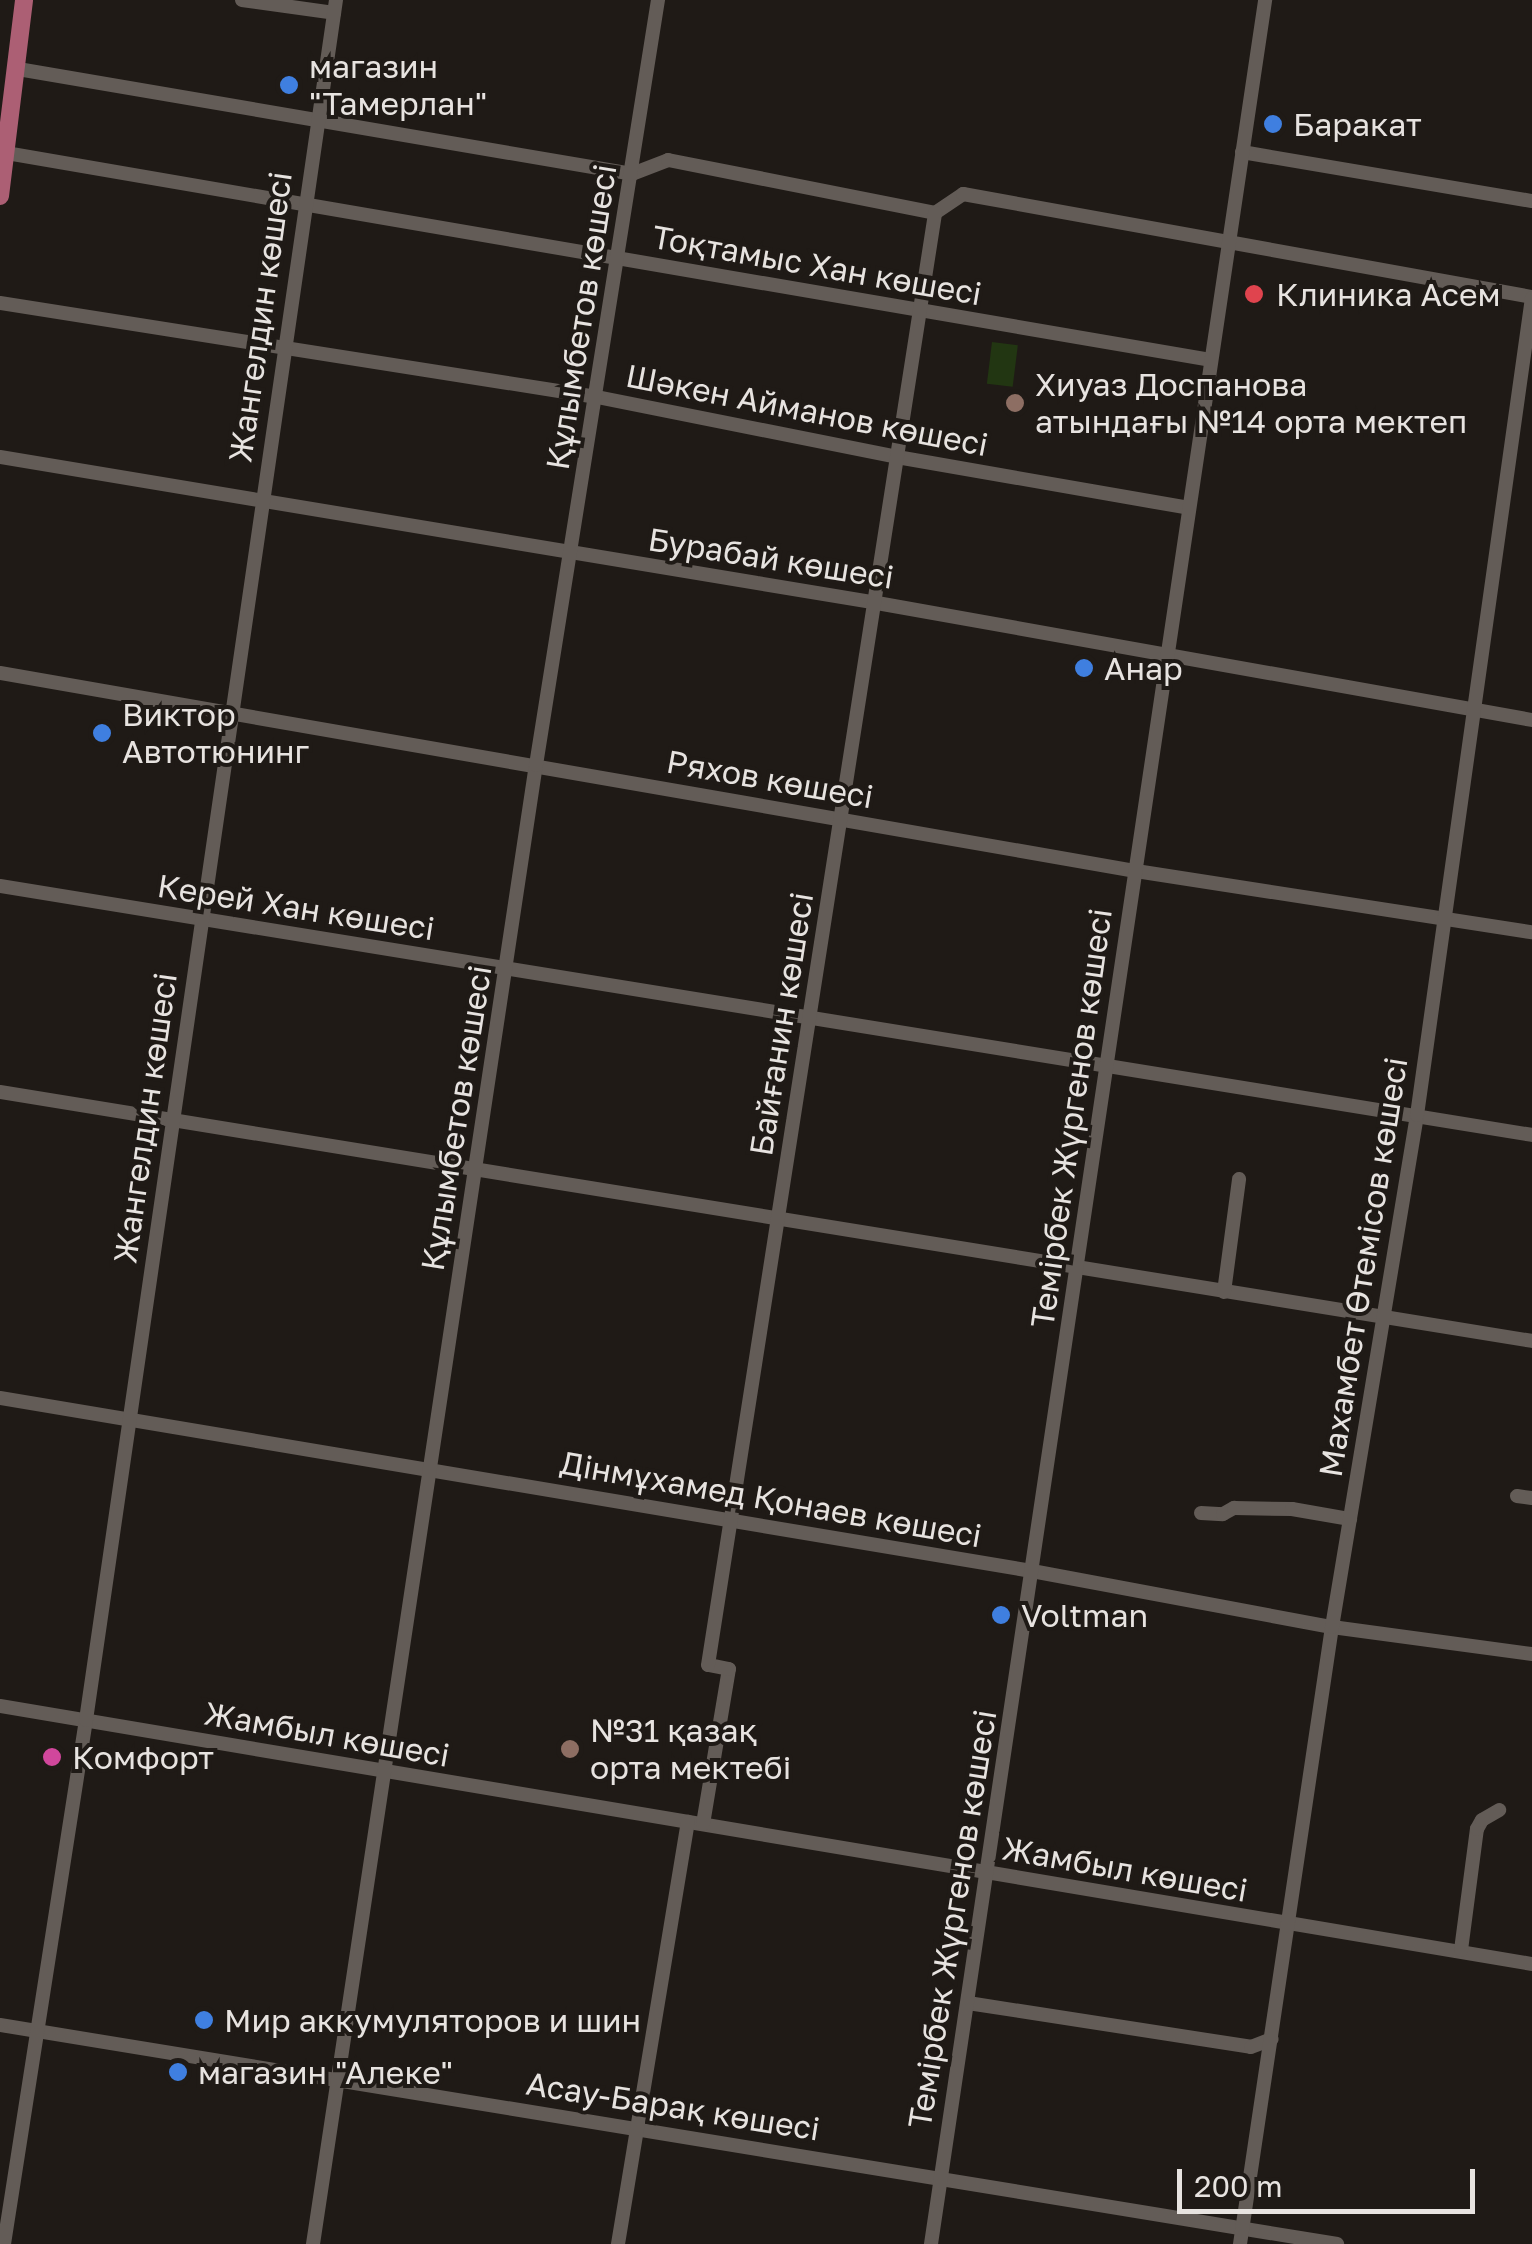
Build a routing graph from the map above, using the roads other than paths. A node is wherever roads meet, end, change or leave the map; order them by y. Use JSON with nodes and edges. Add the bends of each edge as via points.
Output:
{"nodes":[{"id":1,"x":24,"y":0,"type":"edge"},
{"id":2,"x":242,"y":0,"type":"edge"},
{"id":3,"x":658,"y":0,"type":"edge"},
{"id":4,"x":1266,"y":0,"type":"edge"},
{"id":5,"x":335,"y":7,"type":"edge"},
{"id":6,"x":18,"y":69,"type":"junction"},
{"id":7,"x":317,"y":117,"type":"junction"},
{"id":8,"x":3,"y":152,"type":"edge"},
{"id":9,"x":1242,"y":152,"type":"junction"},
{"id":10,"x":632,"y":174,"type":"junction"},
{"id":11,"x":0,"y":196,"type":"edge"},
{"id":12,"x":1532,"y":202,"type":"edge"},
{"id":13,"x":304,"y":203,"type":"junction"},
{"id":14,"x":935,"y":213,"type":"junction"},
{"id":15,"x":1229,"y":243,"type":"junction"},
{"id":16,"x":618,"y":258,"type":"junction"},
{"id":17,"x":1532,"y":298,"type":"edge"},
{"id":18,"x":0,"y":303,"type":"edge"},
{"id":19,"x":920,"y":311,"type":"junction"},
{"id":20,"x":287,"y":351,"type":"junction"},
{"id":21,"x":1210,"y":360,"type":"junction"},
{"id":22,"x":597,"y":397,"type":"junction"},
{"id":23,"x":0,"y":457,"type":"edge"},
{"id":24,"x":897,"y":458,"type":"junction"},
{"id":25,"x":261,"y":501,"type":"junction"},
{"id":26,"x":1188,"y":508,"type":"junction"},
{"id":27,"x":572,"y":554,"type":"junction"},
{"id":28,"x":877,"y":603,"type":"junction"},
{"id":29,"x":1168,"y":655,"type":"junction"},
{"id":30,"x":0,"y":673,"type":"edge"},
{"id":31,"x":1475,"y":710,"type":"junction"},
{"id":32,"x":231,"y":713,"type":"junction"},
{"id":33,"x":1532,"y":720,"type":"edge"},
{"id":34,"x":536,"y":765,"type":"junction"},
{"id":35,"x":840,"y":819,"type":"junction"},
{"id":36,"x":1136,"y":870,"type":"junction"},
{"id":37,"x":0,"y":886,"type":"edge"},
{"id":38,"x":1445,"y":919,"type":"junction"},
{"id":39,"x":202,"y":920,"type":"junction"},
{"id":40,"x":1532,"y":932,"type":"edge"},
{"id":41,"x":506,"y":970,"type":"junction"},
{"id":42,"x":810,"y":1019,"type":"junction"},
{"id":43,"x":1108,"y":1066,"type":"junction"},
{"id":44,"x":0,"y":1092,"type":"edge"},
{"id":45,"x":1417,"y":1115,"type":"junction"},
{"id":46,"x":172,"y":1122,"type":"junction"},
{"id":47,"x":1532,"y":1134,"type":"edge"},
{"id":48,"x":476,"y":1170,"type":"junction"},
{"id":49,"x":1238,"y":1178,"type":"dead end"},
{"id":50,"x":778,"y":1222,"type":"junction"},
{"id":51,"x":1077,"y":1268,"type":"junction"},
{"id":52,"x":1224,"y":1292,"type":"junction"},
{"id":53,"x":1386,"y":1318,"type":"junction"},
{"id":54,"x":1532,"y":1341,"type":"edge"},
{"id":55,"x":0,"y":1398,"type":"edge"},
{"id":56,"x":129,"y":1419,"type":"junction"},
{"id":57,"x":430,"y":1469,"type":"junction"},
{"id":58,"x":1201,"y":1513,"type":"dead end"},
{"id":59,"x":1350,"y":1519,"type":"junction"},
{"id":60,"x":732,"y":1522,"type":"junction"},
{"id":61,"x":1032,"y":1571,"type":"junction"},
{"id":62,"x":1332,"y":1627,"type":"junction"},
{"id":63,"x":1532,"y":1654,"type":"edge"},
{"id":64,"x":0,"y":1706,"type":"edge"},
{"id":65,"x":86,"y":1720,"type":"junction"},
{"id":66,"x":387,"y":1772,"type":"junction"},
{"id":67,"x":1499,"y":1810,"type":"dead end"},
{"id":68,"x":695,"y":1823,"type":"junction"},
{"id":69,"x":988,"y":1873,"type":"junction"},
{"id":70,"x":1290,"y":1926,"type":"junction"},
{"id":71,"x":1461,"y":1950,"type":"junction"},
{"id":72,"x":1532,"y":1964,"type":"edge"},
{"id":73,"x":968,"y":2003,"type":"junction"},
{"id":74,"x":0,"y":2025,"type":"edge"},
{"id":75,"x":38,"y":2031,"type":"junction"},
{"id":76,"x":1272,"y":2039,"type":"junction"},
{"id":77,"x":340,"y":2078,"type":"junction"},
{"id":78,"x":638,"y":2128,"type":"junction"},
{"id":79,"x":941,"y":2178,"type":"junction"},
{"id":80,"x":1241,"y":2236,"type":"edge"},
{"id":81,"x":4,"y":2244,"type":"edge"},
{"id":82,"x":313,"y":2244,"type":"edge"},
{"id":83,"x":618,"y":2244,"type":"edge"},
{"id":84,"x":930,"y":2244,"type":"edge"},
{"id":85,"x":1337,"y":2244,"type":"edge"}],
"edges":[{"from":1,"to":6,"type":"main road"},
{"from":2,"to":5,"type":"street"},
{"from":3,"to":10,"type":"street","name":"Құлымбетов көшесі"},
{"from":4,"to":9,"type":"street","name":"Темірбек Жүргенов көшесі"},
{"from":5,"to":7,"type":"street","name":"Жангелдин көшесі"},
{"from":6,"to":7,"type":"street"},
{"from":6,"to":8,"type":"main road"},
{"from":7,"to":10,"type":"street"},
{"from":7,"to":13,"type":"street","name":"Жангелдин көшесі"},
{"from":8,"to":11,"type":"main road"},
{"from":8,"to":13,"type":"street","name":"Тоқтамыс Хан көшесі"},
{"from":9,"to":12,"type":"street"},
{"from":9,"to":15,"type":"street","name":"Темірбек Жүргенов көшесі"},
{"from":10,"to":14,"type":"street","via":[[668,160]]},
{"from":10,"to":16,"type":"street","name":"Құлымбетов көшесі"},
{"from":13,"to":16,"type":"street","name":"Тоқтамыс Хан көшесі"},
{"from":13,"to":20,"type":"street","name":"Жангелдин көшесі"},
{"from":14,"to":15,"type":"street","via":[[963,194]]},
{"from":14,"to":19,"type":"street","name":"Байғанин көшесі"},
{"from":15,"to":17,"type":"street"},
{"from":15,"to":21,"type":"street","name":"Темірбек Жүргенов көшесі"},
{"from":16,"to":19,"type":"street","name":"Тоқтамыс Хан көшесі"},
{"from":16,"to":22,"type":"street","name":"Құлымбетов көшесі"},
{"from":17,"to":31,"type":"street","name":"Махамбет Өтемісов көшесі"},
{"from":18,"to":20,"type":"street","name":"Шәкен Айманов көшесі"},
{"from":19,"to":21,"type":"street","name":"Тоқтамыс Хан көшесі"},
{"from":19,"to":24,"type":"street","name":"Байғанин көшесі"},
{"from":20,"to":22,"type":"street","name":"Шәкен Айманов көшесі"},
{"from":20,"to":25,"type":"street","name":"Жангелдин көшесі"},
{"from":21,"to":26,"type":"street","name":"Темірбек Жүргенов көшесі"},
{"from":22,"to":24,"type":"street","name":"Шәкен Айманов көшесі"},
{"from":22,"to":27,"type":"street","name":"Құлымбетов көшесі"},
{"from":23,"to":25,"type":"street","name":"Бурабай көшесі"},
{"from":24,"to":26,"type":"street","name":"Шәкен Айманов көшесі"},
{"from":24,"to":28,"type":"street","name":"Байғанин көшесі"},
{"from":25,"to":27,"type":"street","name":"Бурабай көшесі"},
{"from":25,"to":32,"type":"street","name":"Жангелдин көшесі"},
{"from":26,"to":29,"type":"street","name":"Темірбек Жүргенов көшесі"},
{"from":27,"to":28,"type":"street","name":"Бурабай көшесі"},
{"from":27,"to":34,"type":"street","name":"Құлымбетов көшесі"},
{"from":28,"to":29,"type":"street","name":"Бурабай көшесі"},
{"from":28,"to":35,"type":"street","name":"Байғанин көшесі"},
{"from":29,"to":31,"type":"street","name":"Бурабай көшесі"},
{"from":29,"to":36,"type":"street","name":"Темірбек Жүргенов көшесі"},
{"from":30,"to":32,"type":"street","name":"Ряхов көшесі"},
{"from":31,"to":33,"type":"street","name":"Бурабай көшесі"},
{"from":31,"to":38,"type":"street","name":"Махамбет Өтемісов көшесі"},
{"from":32,"to":34,"type":"street","name":"Ряхов көшесі"},
{"from":32,"to":39,"type":"street","name":"Жангелдин көшесі"},
{"from":34,"to":35,"type":"street","name":"Ряхов көшесі"},
{"from":34,"to":41,"type":"street","name":"Құлымбетов көшесі"},
{"from":35,"to":36,"type":"street","name":"Ряхов көшесі"},
{"from":35,"to":42,"type":"street","name":"Байғанин көшесі"},
{"from":36,"to":38,"type":"street","name":"Ряхов көшесі"},
{"from":36,"to":43,"type":"street","name":"Темірбек Жүргенов көшесі"},
{"from":37,"to":39,"type":"street","name":"Керей Хан көшесі"},
{"from":38,"to":40,"type":"street","name":"Ряхов көшесі"},
{"from":38,"to":45,"type":"street","name":"Махамбет Өтемісов көшесі"},
{"from":39,"to":41,"type":"street","name":"Керей Хан көшесі"},
{"from":39,"to":46,"type":"street","name":"Жангелдин көшесі"},
{"from":41,"to":42,"type":"street","name":"Керей Хан көшесі"},
{"from":41,"to":48,"type":"street","name":"Құлымбетов көшесі"},
{"from":42,"to":43,"type":"street","name":"Керей Хан көшесі"},
{"from":42,"to":50,"type":"street","name":"Байғанин көшесі"},
{"from":43,"to":45,"type":"street","name":"Керей Хан көшесі"},
{"from":43,"to":51,"type":"street","name":"Темірбек Жүргенов көшесі"},
{"from":44,"to":46,"type":"street"},
{"from":45,"to":47,"type":"street","name":"Керей Хан көшесі"},
{"from":45,"to":53,"type":"street","name":"Махамбет Өтемісов көшесі"},
{"from":46,"to":48,"type":"street"},
{"from":46,"to":56,"type":"street","name":"Жангелдин көшесі"},
{"from":48,"to":50,"type":"street"},
{"from":48,"to":57,"type":"street","name":"Құлымбетов көшесі"},
{"from":49,"to":52,"type":"street"},
{"from":50,"to":51,"type":"street"},
{"from":50,"to":60,"type":"street","name":"Байғанин көшесі"},
{"from":51,"to":52,"type":"street"},
{"from":51,"to":61,"type":"street","name":"Темірбек Жүргенов көшесі"},
{"from":52,"to":53,"type":"street"},
{"from":53,"to":54,"type":"street"},
{"from":53,"to":59,"type":"street","name":"Махамбет Өтемісов көшесі"},
{"from":55,"to":56,"type":"street","name":"Дінмұхамед Қонаев көшесі"},
{"from":56,"to":57,"type":"street","name":"Дінмұхамед Қонаев көшесі"},
{"from":56,"to":65,"type":"street","name":"Жангелдин көшесі"},
{"from":57,"to":60,"type":"street","name":"Дінмұхамед Қонаев көшесі"},
{"from":57,"to":66,"type":"street","name":"Құлымбетов көшесі"},
{"from":58,"to":59,"type":"street","via":[[1292,1508]]},
{"from":59,"to":62,"type":"street","name":"Махамбет Өтемісов көшесі"},
{"from":60,"to":61,"type":"street","name":"Дінмұхамед Қонаев көшесі"},
{"from":60,"to":68,"type":"street","name":"Байғанин көшесі","via":[[708,1666],[730,1669]]},
{"from":61,"to":62,"type":"street","name":"Дінмұхамед Қонаев көшесі"},
{"from":61,"to":69,"type":"street","name":"Темірбек Жүргенов көшесі"},
{"from":62,"to":63,"type":"street","name":"Дінмұхамед Қонаев көшесі"},
{"from":62,"to":70,"type":"street","name":"Махамбет Өтемісов көшесі"},
{"from":64,"to":65,"type":"street","name":"Жамбыл көшесі"},
{"from":65,"to":66,"type":"street","name":"Жамбыл көшесі"},
{"from":65,"to":75,"type":"street","name":"Жангелдин көшесі"},
{"from":66,"to":68,"type":"street","name":"Жамбыл көшесі"},
{"from":66,"to":77,"type":"street","name":"Құлымбетов көшесі"},
{"from":67,"to":71,"type":"street","via":[[1477,1830]]},
{"from":68,"to":69,"type":"street","name":"Жамбыл көшесі"},
{"from":68,"to":78,"type":"street","name":"Байғанин көшесі"},
{"from":69,"to":70,"type":"street","name":"Жамбыл көшесі"},
{"from":69,"to":73,"type":"street","name":"Темірбек Жүргенов көшесі"},
{"from":70,"to":71,"type":"street","name":"Жамбыл көшесі"},
{"from":70,"to":76,"type":"street","name":"Махамбет Өтемісов көшесі"},
{"from":71,"to":72,"type":"street","name":"Жамбыл көшесі"},
{"from":73,"to":76,"type":"street","via":[[1251,2046]]},
{"from":73,"to":79,"type":"street","name":"Темірбек Жүргенов көшесі"},
{"from":74,"to":75,"type":"street","name":"Асау-Барақ көшесі"},
{"from":75,"to":77,"type":"street","name":"Асау-Барақ көшесі"},
{"from":75,"to":81,"type":"street","name":"Жангелдин көшесі"},
{"from":76,"to":80,"type":"street","name":"Махамбет Өтемісов көшесі"},
{"from":77,"to":78,"type":"street","name":"Асау-Барақ көшесі"},
{"from":77,"to":82,"type":"street","name":"Құлымбетов көшесі"},
{"from":78,"to":79,"type":"street","name":"Асау-Барақ көшесі"},
{"from":78,"to":83,"type":"street","name":"Байғанин көшесі"},
{"from":79,"to":80,"type":"street","name":"Асау-Барақ көшесі"},
{"from":79,"to":84,"type":"street","name":"Темірбек Жүргенов көшесі"},
{"from":80,"to":85,"type":"street","name":"Асау-Барақ көшесі"}]}
